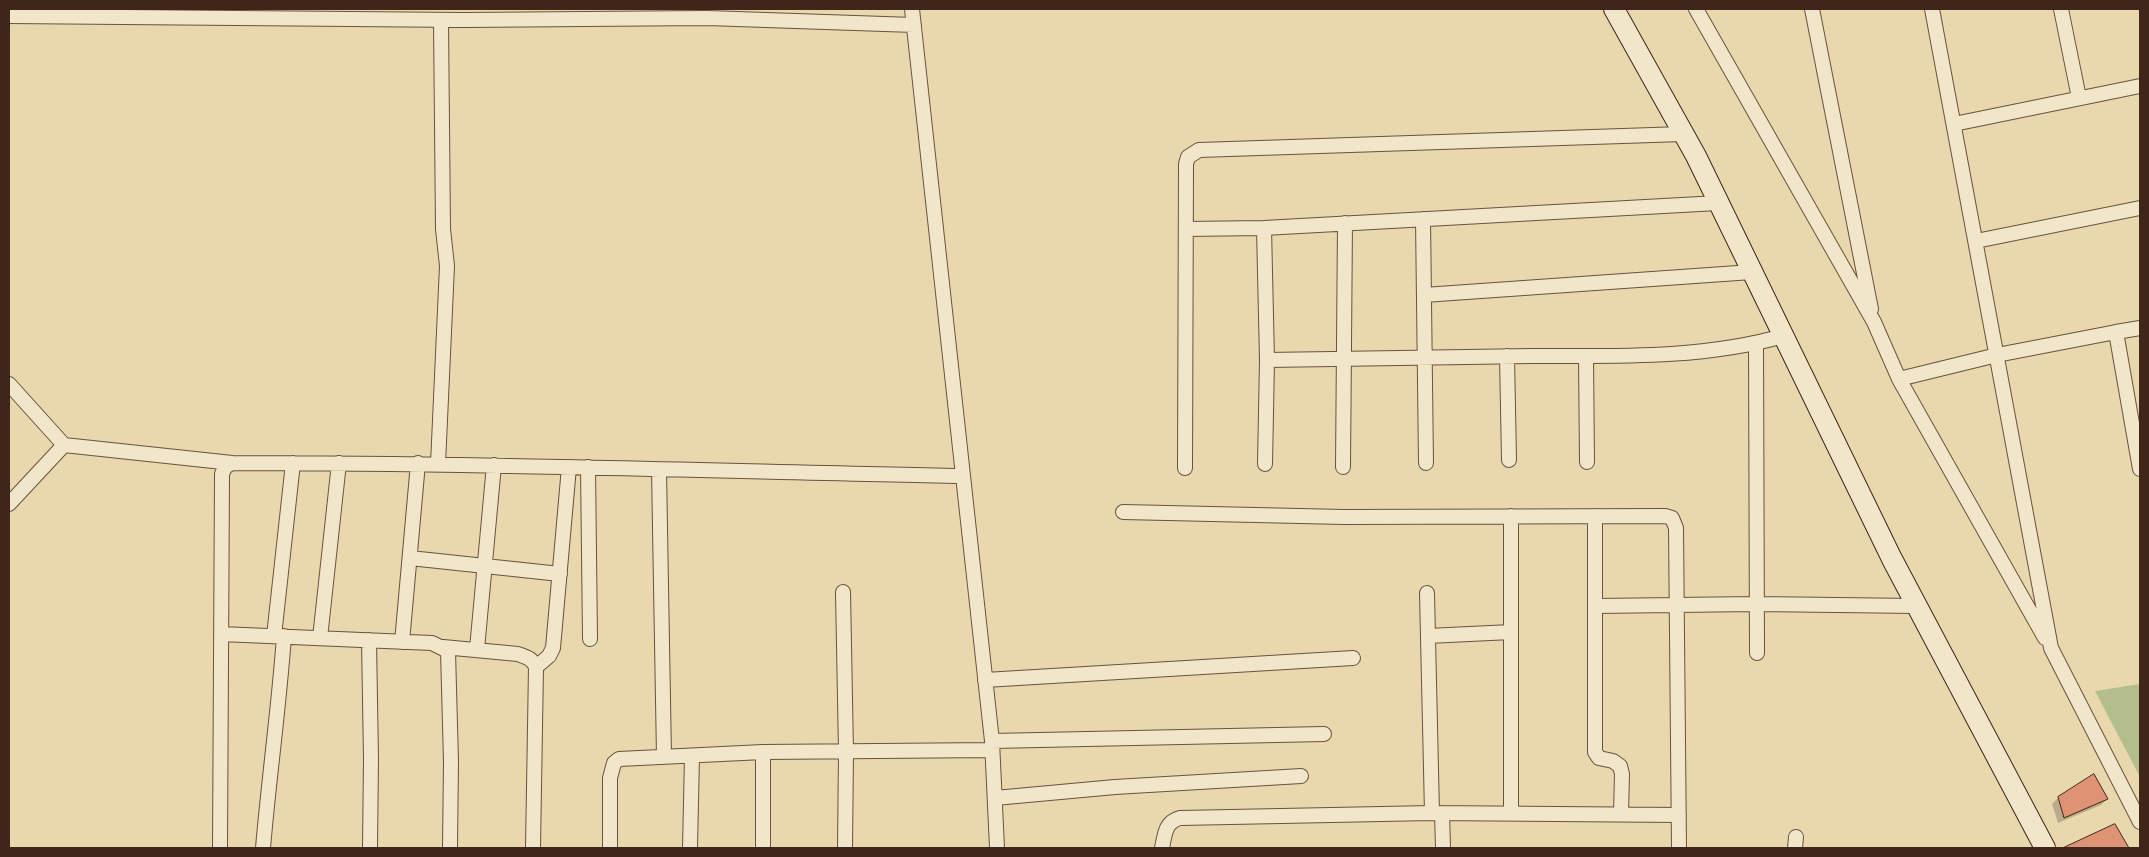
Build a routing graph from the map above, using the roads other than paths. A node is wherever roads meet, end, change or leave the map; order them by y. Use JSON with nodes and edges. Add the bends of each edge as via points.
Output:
{"nodes":[{"id":1,"x":912,"y":9,"type":"edge"},
{"id":2,"x":1614,"y":9,"type":"edge"},
{"id":3,"x":1696,"y":9,"type":"edge"},
{"id":4,"x":1812,"y":9,"type":"edge"},
{"id":5,"x":1932,"y":9,"type":"edge"},
{"id":6,"x":2061,"y":9,"type":"edge"},
{"id":7,"x":9,"y":16,"type":"edge"},
{"id":8,"x":441,"y":20,"type":"junction"},
{"id":9,"x":914,"y":25,"type":"junction"},
{"id":10,"x":2140,"y":86,"type":"edge"},
{"id":11,"x":2079,"y":98,"type":"junction"},
{"id":12,"x":1954,"y":124,"type":"junction"},
{"id":13,"x":1683,"y":134,"type":"junction"},
{"id":14,"x":1718,"y":203,"type":"junction"},
{"id":15,"x":2140,"y":208,"type":"edge"},
{"id":16,"x":1423,"y":219,"type":"junction"},
{"id":17,"x":1345,"y":223,"type":"junction"},
{"id":18,"x":1264,"y":228,"type":"junction"},
{"id":19,"x":1186,"y":229,"type":"junction"},
{"id":20,"x":1976,"y":241,"type":"junction"},
{"id":21,"x":1752,"y":272,"type":"junction"},
{"id":22,"x":1424,"y":295,"type":"junction"},
{"id":23,"x":1874,"y":322,"type":"junction"},
{"id":24,"x":2140,"y":328,"type":"edge"},
{"id":25,"x":2116,"y":332,"type":"junction"},
{"id":26,"x":1783,"y":336,"type":"junction"},
{"id":27,"x":1756,"y":344,"type":"junction"},
{"id":28,"x":1997,"y":355,"type":"junction"},
{"id":29,"x":1507,"y":356,"type":"junction"},
{"id":30,"x":1586,"y":356,"type":"junction"},
{"id":31,"x":1424,"y":357,"type":"junction"},
{"id":32,"x":1343,"y":359,"type":"junction"},
{"id":33,"x":1267,"y":360,"type":"junction"},
{"id":34,"x":1899,"y":380,"type":"junction"},
{"id":35,"x":9,"y":384,"type":"edge"},
{"id":36,"x":2136,"y":423,"type":"edge"},
{"id":37,"x":64,"y":445,"type":"junction"},
{"id":38,"x":1509,"y":460,"type":"dead end"},
{"id":39,"x":1587,"y":462,"type":"dead end"},
{"id":40,"x":294,"y":463,"type":"junction"},
{"id":41,"x":339,"y":463,"type":"junction"},
{"id":42,"x":418,"y":463,"type":"junction"},
{"id":43,"x":1426,"y":463,"type":"dead end"},
{"id":44,"x":438,"y":464,"type":"junction"},
{"id":45,"x":1265,"y":464,"type":"dead end"},
{"id":46,"x":229,"y":465,"type":"junction"},
{"id":47,"x":494,"y":465,"type":"junction"},
{"id":48,"x":569,"y":466,"type":"junction"},
{"id":49,"x":588,"y":467,"type":"junction"},
{"id":50,"x":1343,"y":467,"type":"dead end"},
{"id":51,"x":1185,"y":468,"type":"dead end"},
{"id":52,"x":2140,"y":469,"type":"edge"},
{"id":53,"x":659,"y":470,"type":"junction"},
{"id":54,"x":963,"y":476,"type":"junction"},
{"id":55,"x":9,"y":504,"type":"edge"},
{"id":56,"x":1123,"y":512,"type":"dead end"},
{"id":57,"x":1511,"y":516,"type":"junction"},
{"id":58,"x":1594,"y":516,"type":"junction"},
{"id":59,"x":410,"y":558,"type":"junction"},
{"id":60,"x":485,"y":565,"type":"junction"},
{"id":61,"x":560,"y":574,"type":"junction"},
{"id":62,"x":843,"y":592,"type":"dead end"},
{"id":63,"x":1427,"y":593,"type":"dead end"},
{"id":64,"x":1678,"y":604,"type":"junction"},
{"id":65,"x":1756,"y":604,"type":"junction"},
{"id":66,"x":1594,"y":606,"type":"junction"},
{"id":67,"x":1917,"y":606,"type":"junction"},
{"id":68,"x":1511,"y":632,"type":"junction"},
{"id":69,"x":221,"y":634,"type":"junction"},
{"id":70,"x":279,"y":636,"type":"junction"},
{"id":71,"x":1428,"y":636,"type":"junction"},
{"id":72,"x":320,"y":638,"type":"junction"},
{"id":73,"x":590,"y":639,"type":"dead end"},
{"id":74,"x":369,"y":640,"type":"junction"},
{"id":75,"x":402,"y":642,"type":"junction"},
{"id":76,"x":443,"y":647,"type":"junction"},
{"id":77,"x":2050,"y":648,"type":"junction"},
{"id":78,"x":477,"y":649,"type":"junction"},
{"id":79,"x":1757,"y":653,"type":"dead end"},
{"id":80,"x":1353,"y":658,"type":"dead end"},
{"id":81,"x":536,"y":667,"type":"junction"},
{"id":82,"x":985,"y":680,"type":"junction"},
{"id":83,"x":1324,"y":734,"type":"dead end"},
{"id":84,"x":992,"y":746,"type":"junction"},
{"id":85,"x":763,"y":752,"type":"junction"},
{"id":86,"x":846,"y":752,"type":"junction"},
{"id":87,"x":692,"y":756,"type":"junction"},
{"id":88,"x":664,"y":757,"type":"junction"},
{"id":89,"x":1301,"y":776,"type":"dead end"},
{"id":90,"x":995,"y":798,"type":"junction"},
{"id":91,"x":1437,"y":813,"type":"junction"},
{"id":92,"x":1511,"y":813,"type":"junction"},
{"id":93,"x":1621,"y":814,"type":"junction"},
{"id":94,"x":1678,"y":814,"type":"junction"},
{"id":95,"x":2140,"y":822,"type":"edge"},
{"id":96,"x":220,"y":848,"type":"edge"},
{"id":97,"x":263,"y":848,"type":"edge"},
{"id":98,"x":370,"y":848,"type":"edge"},
{"id":99,"x":450,"y":848,"type":"edge"},
{"id":100,"x":533,"y":848,"type":"edge"},
{"id":101,"x":610,"y":848,"type":"edge"},
{"id":102,"x":690,"y":848,"type":"edge"},
{"id":103,"x":763,"y":848,"type":"edge"},
{"id":104,"x":845,"y":848,"type":"edge"},
{"id":105,"x":997,"y":848,"type":"edge"},
{"id":106,"x":1162,"y":848,"type":"edge"},
{"id":107,"x":1443,"y":848,"type":"edge"},
{"id":108,"x":1679,"y":848,"type":"edge"},
{"id":109,"x":2046,"y":848,"type":"edge"}],
"edges":[{"from":1,"to":9,"type":"street"},
{"from":2,"to":13,"type":"street"},
{"from":3,"to":23,"type":"street"},
{"from":4,"to":23,"type":"street"},
{"from":5,"to":12,"type":"street"},
{"from":6,"to":11,"type":"street"},
{"from":7,"to":8,"type":"street"},
{"from":8,"to":9,"type":"street","via":[[706,18]]},
{"from":8,"to":44,"type":"street","via":[[443,230],[447,266]]},
{"from":9,"to":54,"type":"street"},
{"from":10,"to":11,"type":"street"},
{"from":11,"to":12,"type":"street"},
{"from":12,"to":20,"type":"street"},
{"from":13,"to":14,"type":"street"},
{"from":13,"to":19,"type":"street","via":[[1199,150],[1188,157],[1186,164]]},
{"from":14,"to":16,"type":"street"},
{"from":14,"to":21,"type":"street"},
{"from":15,"to":20,"type":"street"},
{"from":16,"to":17,"type":"street"},
{"from":16,"to":22,"type":"street"},
{"from":17,"to":18,"type":"street"},
{"from":17,"to":32,"type":"street"},
{"from":18,"to":19,"type":"street"},
{"from":18,"to":33,"type":"street"},
{"from":19,"to":51,"type":"street"},
{"from":20,"to":28,"type":"street"},
{"from":21,"to":22,"type":"street"},
{"from":21,"to":26,"type":"street"},
{"from":22,"to":31,"type":"street"},
{"from":23,"to":34,"type":"street"},
{"from":24,"to":25,"type":"street"},
{"from":25,"to":28,"type":"street"},
{"from":25,"to":36,"type":"street"},
{"from":26,"to":27,"type":"street"},
{"from":26,"to":67,"type":"street"},
{"from":27,"to":30,"type":"street","via":[[1726,349]]},
{"from":27,"to":65,"type":"street"},
{"from":28,"to":34,"type":"street"},
{"from":28,"to":77,"type":"street"},
{"from":29,"to":30,"type":"street"},
{"from":29,"to":31,"type":"street"},
{"from":29,"to":38,"type":"street"},
{"from":30,"to":39,"type":"street"},
{"from":31,"to":32,"type":"street"},
{"from":31,"to":43,"type":"street"},
{"from":32,"to":33,"type":"street"},
{"from":32,"to":50,"type":"street"},
{"from":33,"to":45,"type":"street"},
{"from":34,"to":77,"type":"street"},
{"from":35,"to":37,"type":"street"},
{"from":36,"to":52,"type":"street"},
{"from":37,"to":46,"type":"street"},
{"from":37,"to":55,"type":"street"},
{"from":40,"to":41,"type":"street"},
{"from":40,"to":46,"type":"street"},
{"from":40,"to":70,"type":"street"},
{"from":41,"to":42,"type":"street"},
{"from":41,"to":72,"type":"street"},
{"from":42,"to":44,"type":"street"},
{"from":42,"to":59,"type":"street"},
{"from":44,"to":47,"type":"street"},
{"from":46,"to":69,"type":"street","via":[[222,474]]},
{"from":47,"to":48,"type":"street"},
{"from":47,"to":60,"type":"street"},
{"from":48,"to":49,"type":"street"},
{"from":48,"to":61,"type":"street"},
{"from":49,"to":53,"type":"street"},
{"from":49,"to":73,"type":"street"},
{"from":53,"to":54,"type":"street"},
{"from":53,"to":88,"type":"street"},
{"from":54,"to":82,"type":"street"},
{"from":56,"to":57,"type":"street","via":[[1344,517]]},
{"from":57,"to":58,"type":"street"},
{"from":57,"to":68,"type":"street"},
{"from":58,"to":64,"type":"street","via":[[1672,518],[1676,528]]},
{"from":58,"to":66,"type":"street"},
{"from":59,"to":60,"type":"street"},
{"from":59,"to":75,"type":"street"},
{"from":60,"to":61,"type":"street"},
{"from":60,"to":78,"type":"street"},
{"from":61,"to":81,"type":"street","via":[[553,648]]},
{"from":62,"to":86,"type":"street"},
{"from":63,"to":71,"type":"street"},
{"from":64,"to":65,"type":"street"},
{"from":64,"to":66,"type":"street"},
{"from":64,"to":94,"type":"street"},
{"from":65,"to":67,"type":"street"},
{"from":65,"to":79,"type":"street"},
{"from":66,"to":93,"type":"street","via":[[1595,752],[1599,758],[1620,766]]},
{"from":67,"to":109,"type":"street"},
{"from":68,"to":71,"type":"street"},
{"from":68,"to":92,"type":"street"},
{"from":69,"to":70,"type":"street"},
{"from":69,"to":96,"type":"street"},
{"from":70,"to":72,"type":"street"},
{"from":70,"to":97,"type":"street","via":[[281,689]]},
{"from":71,"to":91,"type":"street"},
{"from":72,"to":74,"type":"street"},
{"from":74,"to":75,"type":"street"},
{"from":74,"to":98,"type":"street"},
{"from":75,"to":76,"type":"street","via":[[432,643]]},
{"from":76,"to":78,"type":"street"},
{"from":76,"to":99,"type":"street","via":[[449,655]]},
{"from":77,"to":95,"type":"street"},
{"from":78,"to":81,"type":"street","via":[[529,658]]},
{"from":80,"to":82,"type":"street"},
{"from":81,"to":100,"type":"street"},
{"from":82,"to":84,"type":"street"},
{"from":83,"to":84,"type":"street"},
{"from":84,"to":86,"type":"street"},
{"from":84,"to":90,"type":"street"},
{"from":85,"to":86,"type":"street"},
{"from":85,"to":87,"type":"street"},
{"from":85,"to":103,"type":"street"},
{"from":86,"to":104,"type":"street"},
{"from":87,"to":88,"type":"street"},
{"from":87,"to":102,"type":"street"},
{"from":88,"to":101,"type":"street","via":[[626,758],[614,763],[610,778]]},
{"from":89,"to":90,"type":"street"},
{"from":90,"to":105,"type":"street"},
{"from":91,"to":92,"type":"street"},
{"from":91,"to":106,"type":"street","via":[[1180,818],[1167,825]]},
{"from":91,"to":107,"type":"street"},
{"from":92,"to":93,"type":"street"},
{"from":93,"to":94,"type":"street"},
{"from":94,"to":108,"type":"street"}]}
